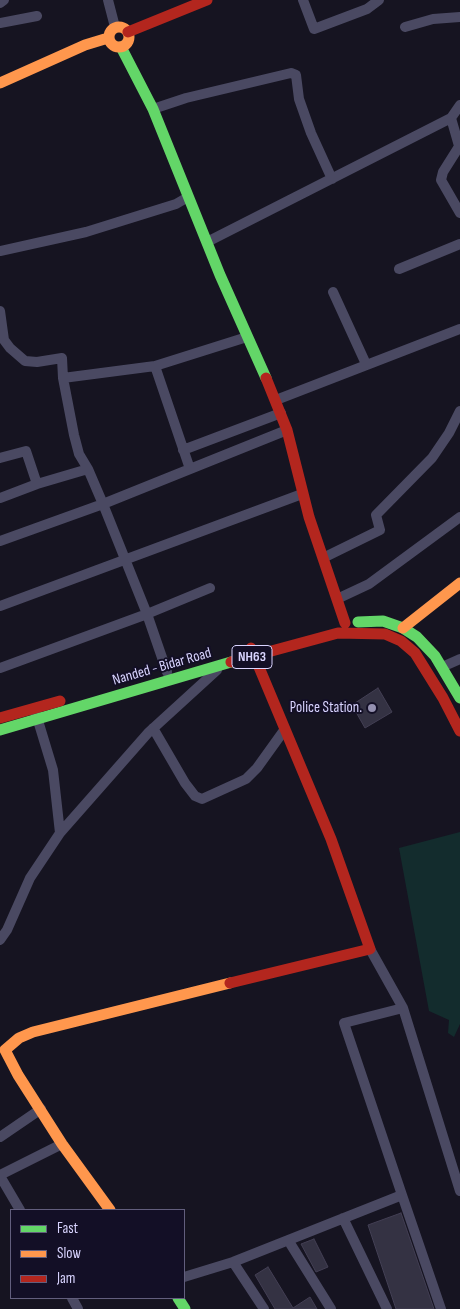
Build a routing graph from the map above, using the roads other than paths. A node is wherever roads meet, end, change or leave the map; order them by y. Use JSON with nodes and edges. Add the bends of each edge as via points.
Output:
{"nodes":[{"id":1,"x":4,"y":0,"type":"edge"},
{"id":2,"x":108,"y":0,"type":"edge"},
{"id":3,"x":206,"y":0,"type":"edge"},
{"id":4,"x":303,"y":0,"type":"edge"},
{"id":5,"x":379,"y":0,"type":"edge"},
{"id":6,"x":0,"y":2,"type":"edge"},
{"id":7,"x":38,"y":16,"type":"dead end"},
{"id":8,"x":460,"y":17,"type":"edge"},
{"id":9,"x":0,"y":23,"type":"edge"},
{"id":10,"x":405,"y":26,"type":"dead end"},
{"id":11,"x":115,"y":27,"type":"junction"},
{"id":12,"x":128,"y":32,"type":"junction"},
{"id":13,"x":108,"y":38,"type":"junction"},
{"id":14,"x":121,"y":47,"type":"junction"},
{"id":15,"x":0,"y":83,"type":"edge"},
{"id":16,"x":460,"y":104,"type":"edge"},
{"id":17,"x":153,"y":109,"type":"junction"},
{"id":18,"x":451,"y":118,"type":"junction"},
{"id":19,"x":459,"y":146,"type":"edge"},
{"id":20,"x":332,"y":180,"type":"junction"},
{"id":21,"x":188,"y":197,"type":"junction"},
{"id":22,"x":460,"y":213,"type":"edge"},
{"id":23,"x":207,"y":242,"type":"junction"},
{"id":24,"x":460,"y":244,"type":"edge"},
{"id":25,"x":0,"y":251,"type":"edge"},
{"id":26,"x":399,"y":269,"type":"dead end"},
{"id":27,"x":334,"y":292,"type":"dead end"},
{"id":28,"x":0,"y":311,"type":"edge"},
{"id":29,"x":460,"y":329,"type":"edge"},
{"id":30,"x":247,"y":337,"type":"junction"},
{"id":31,"x":366,"y":364,"type":"junction"},
{"id":32,"x":155,"y":366,"type":"junction"},
{"id":33,"x":63,"y":378,"type":"junction"},
{"id":34,"x":276,"y":400,"type":"junction"},
{"id":35,"x":460,"y":412,"type":"edge"},
{"id":36,"x":280,"y":413,"type":"junction"},
{"id":37,"x":287,"y":430,"type":"junction"},
{"id":38,"x":183,"y":450,"type":"junction"},
{"id":39,"x":0,"y":458,"type":"edge"},
{"id":40,"x":88,"y":469,"type":"junction"},
{"id":41,"x":190,"y":469,"type":"junction"},
{"id":42,"x":36,"y":484,"type":"junction"},
{"id":43,"x":302,"y":494,"type":"junction"},
{"id":44,"x":0,"y":498,"type":"edge"},
{"id":45,"x":103,"y":504,"type":"junction"},
{"id":46,"x":460,"y":516,"type":"edge"},
{"id":47,"x":0,"y":542,"type":"edge"},
{"id":48,"x":125,"y":558,"type":"junction"},
{"id":49,"x":323,"y":558,"type":"junction"},
{"id":50,"x":460,"y":583,"type":"edge"},
{"id":51,"x":210,"y":588,"type":"dead end"},
{"id":52,"x":337,"y":599,"type":"junction"},
{"id":53,"x":0,"y":606,"type":"edge"},
{"id":54,"x":146,"y":614,"type":"junction"},
{"id":55,"x":345,"y":623,"type":"junction"},
{"id":56,"x":403,"y":628,"type":"junction"},
{"id":57,"x":252,"y":652,"type":"junction"},
{"id":58,"x":460,"y":659,"type":"edge"},
{"id":59,"x":221,"y":666,"type":"junction"},
{"id":60,"x":442,"y":667,"type":"junction"},
{"id":61,"x":0,"y":668,"type":"edge"},
{"id":62,"x":167,"y":672,"type":"junction"},
{"id":63,"x":460,"y":698,"type":"edge"},
{"id":64,"x":36,"y":707,"type":"junction"},
{"id":65,"x":0,"y":718,"type":"edge"},
{"id":66,"x":37,"y":720,"type":"junction"},
{"id":67,"x":153,"y":728,"type":"junction"},
{"id":68,"x":284,"y":729,"type":"junction"},
{"id":69,"x":0,"y":730,"type":"edge"},
{"id":70,"x":460,"y":731,"type":"edge"},
{"id":71,"x":60,"y":833,"type":"junction"},
{"id":72,"x":0,"y":940,"type":"edge"},
{"id":73,"x":370,"y":949,"type":"junction"},
{"id":74,"x":403,"y":1008,"type":"junction"},
{"id":75,"x":2,"y":1047,"type":"edge"},
{"id":76,"x":41,"y":1109,"type":"junction"},
{"id":77,"x":0,"y":1137,"type":"edge"},
{"id":78,"x":62,"y":1144,"type":"junction"},
{"id":79,"x":0,"y":1175,"type":"edge"},
{"id":80,"x":460,"y":1191,"type":"edge"},
{"id":81,"x":402,"y":1195,"type":"junction"},
{"id":82,"x":19,"y":1209,"type":"edge"},
{"id":83,"x":109,"y":1209,"type":"edge"},
{"id":84,"x":343,"y":1218,"type":"junction"},
{"id":85,"x":288,"y":1240,"type":"junction"},
{"id":86,"x":233,"y":1262,"type":"junction"},
{"id":87,"x":185,"y":1277,"type":"edge"},
{"id":88,"x":264,"y":1309,"type":"edge"},
{"id":89,"x":331,"y":1309,"type":"edge"},
{"id":90,"x":387,"y":1309,"type":"edge"},
{"id":91,"x":441,"y":1309,"type":"edge"}],
"edges":[{"from":1,"to":6,"type":"street"},
{"from":2,"to":11,"type":"street"},
{"from":3,"to":12,"type":"main road"},
{"from":4,"to":5,"type":"street","via":[[314,29],[367,9]]},
{"from":7,"to":9,"type":"street"},
{"from":8,"to":10,"type":"street"},
{"from":11,"to":12,"type":"main road"},
{"from":11,"to":13,"type":"main road"},
{"from":12,"to":14,"type":"main road","via":[[128,41]]},
{"from":13,"to":14,"type":"main road","via":[[114,46]]},
{"from":13,"to":15,"type":"main road"},
{"from":14,"to":17,"type":"main road"},
{"from":16,"to":18,"type":"street"},
{"from":17,"to":20,"type":"street","via":[[186,98],[296,75],[299,99]]},
{"from":17,"to":21,"type":"main road"},
{"from":18,"to":19,"type":"street"},
{"from":18,"to":20,"type":"street"},
{"from":19,"to":22,"type":"street","via":[[441,180]]},
{"from":20,"to":23,"type":"street"},
{"from":21,"to":23,"type":"main road"},
{"from":21,"to":25,"type":"street","via":[[176,204],[86,232]]},
{"from":23,"to":30,"type":"main road"},
{"from":24,"to":26,"type":"street"},
{"from":27,"to":31,"type":"street"},
{"from":28,"to":33,"type":"street","via":[[4,340],[10,348],[25,361],[62,358]]},
{"from":29,"to":31,"type":"street"},
{"from":30,"to":32,"type":"street"},
{"from":30,"to":34,"type":"main road"},
{"from":31,"to":34,"type":"street"},
{"from":32,"to":33,"type":"street"},
{"from":32,"to":38,"type":"street"},
{"from":33,"to":40,"type":"street","via":[[79,454]]},
{"from":34,"to":36,"type":"main road"},
{"from":35,"to":49,"type":"street","via":[[432,458],[376,515],[380,530]]},
{"from":36,"to":37,"type":"main road"},
{"from":36,"to":38,"type":"street"},
{"from":37,"to":41,"type":"street"},
{"from":37,"to":43,"type":"main road"},
{"from":38,"to":41,"type":"street"},
{"from":39,"to":42,"type":"street","via":[[26,451]]},
{"from":40,"to":42,"type":"street"},
{"from":40,"to":45,"type":"street"},
{"from":41,"to":45,"type":"street"},
{"from":42,"to":44,"type":"street"},
{"from":43,"to":48,"type":"street"},
{"from":43,"to":49,"type":"main road"},
{"from":45,"to":47,"type":"street"},
{"from":45,"to":48,"type":"street"},
{"from":46,"to":52,"type":"street","via":[[369,584]]},
{"from":48,"to":53,"type":"street"},
{"from":48,"to":54,"type":"street"},
{"from":49,"to":52,"type":"main road"},
{"from":50,"to":56,"type":"main road"},
{"from":51,"to":54,"type":"street"},
{"from":52,"to":55,"type":"main road"},
{"from":54,"to":61,"type":"street"},
{"from":54,"to":62,"type":"street"},
{"from":55,"to":56,"type":"main road","name":"Nanded - Bidar Road","number":"NH63","via":[[383,621]]},
{"from":55,"to":57,"type":"main road","name":"Nanded - Bidar Road","number":"NH63","via":[[301,633]]},
{"from":56,"to":60,"type":"main road","name":"Nanded - Bidar Road","number":"NH63","via":[[417,637]]},
{"from":57,"to":59,"type":"main road","name":"Nanded - Bidar Road","number":"NH63"},
{"from":57,"to":62,"type":"main road","name":"Nanded - Bidar Road","number":"NH63"},
{"from":57,"to":68,"type":"main road"},
{"from":57,"to":70,"type":"main road","name":"Nanded - Bidar Road","number":"NH63","via":[[338,633],[385,634],[401,641],[415,653],[440,691]]},
{"from":58,"to":60,"type":"street"},
{"from":59,"to":66,"type":"main road","name":"Nanded - Bidar Road","number":"NH63"},
{"from":59,"to":67,"type":"street"},
{"from":60,"to":63,"type":"main road","name":"Nanded - Bidar Road","number":"NH63"},
{"from":62,"to":64,"type":"main road","name":"Nanded - Bidar Road","number":"NH63"},
{"from":64,"to":65,"type":"main road","name":"Nanded - Bidar Road","number":"NH63"},
{"from":64,"to":66,"type":"street"},
{"from":66,"to":69,"type":"main road","name":"Nanded - Bidar Road","number":"NH63"},
{"from":66,"to":71,"type":"street","via":[[53,770]]},
{"from":67,"to":68,"type":"street","via":[[186,783],[195,796],[202,799],[246,779]]},
{"from":67,"to":71,"type":"street"},
{"from":68,"to":73,"type":"main road","via":[[330,839]]},
{"from":71,"to":72,"type":"street","via":[[30,878]]},
{"from":73,"to":74,"type":"street"},
{"from":73,"to":75,"type":"main road","via":[[33,1032]]},
{"from":74,"to":80,"type":"street"},
{"from":74,"to":81,"type":"street","via":[[344,1023]]},
{"from":75,"to":76,"type":"main road"},
{"from":76,"to":77,"type":"street"},
{"from":76,"to":78,"type":"main road"},
{"from":78,"to":79,"type":"street"},
{"from":78,"to":83,"type":"main road"},
{"from":79,"to":82,"type":"street"},
{"from":81,"to":84,"type":"street"},
{"from":81,"to":91,"type":"street"},
{"from":84,"to":85,"type":"street"},
{"from":84,"to":90,"type":"street"},
{"from":85,"to":86,"type":"street"},
{"from":85,"to":89,"type":"street"},
{"from":86,"to":87,"type":"street"},
{"from":86,"to":88,"type":"street"}]}
